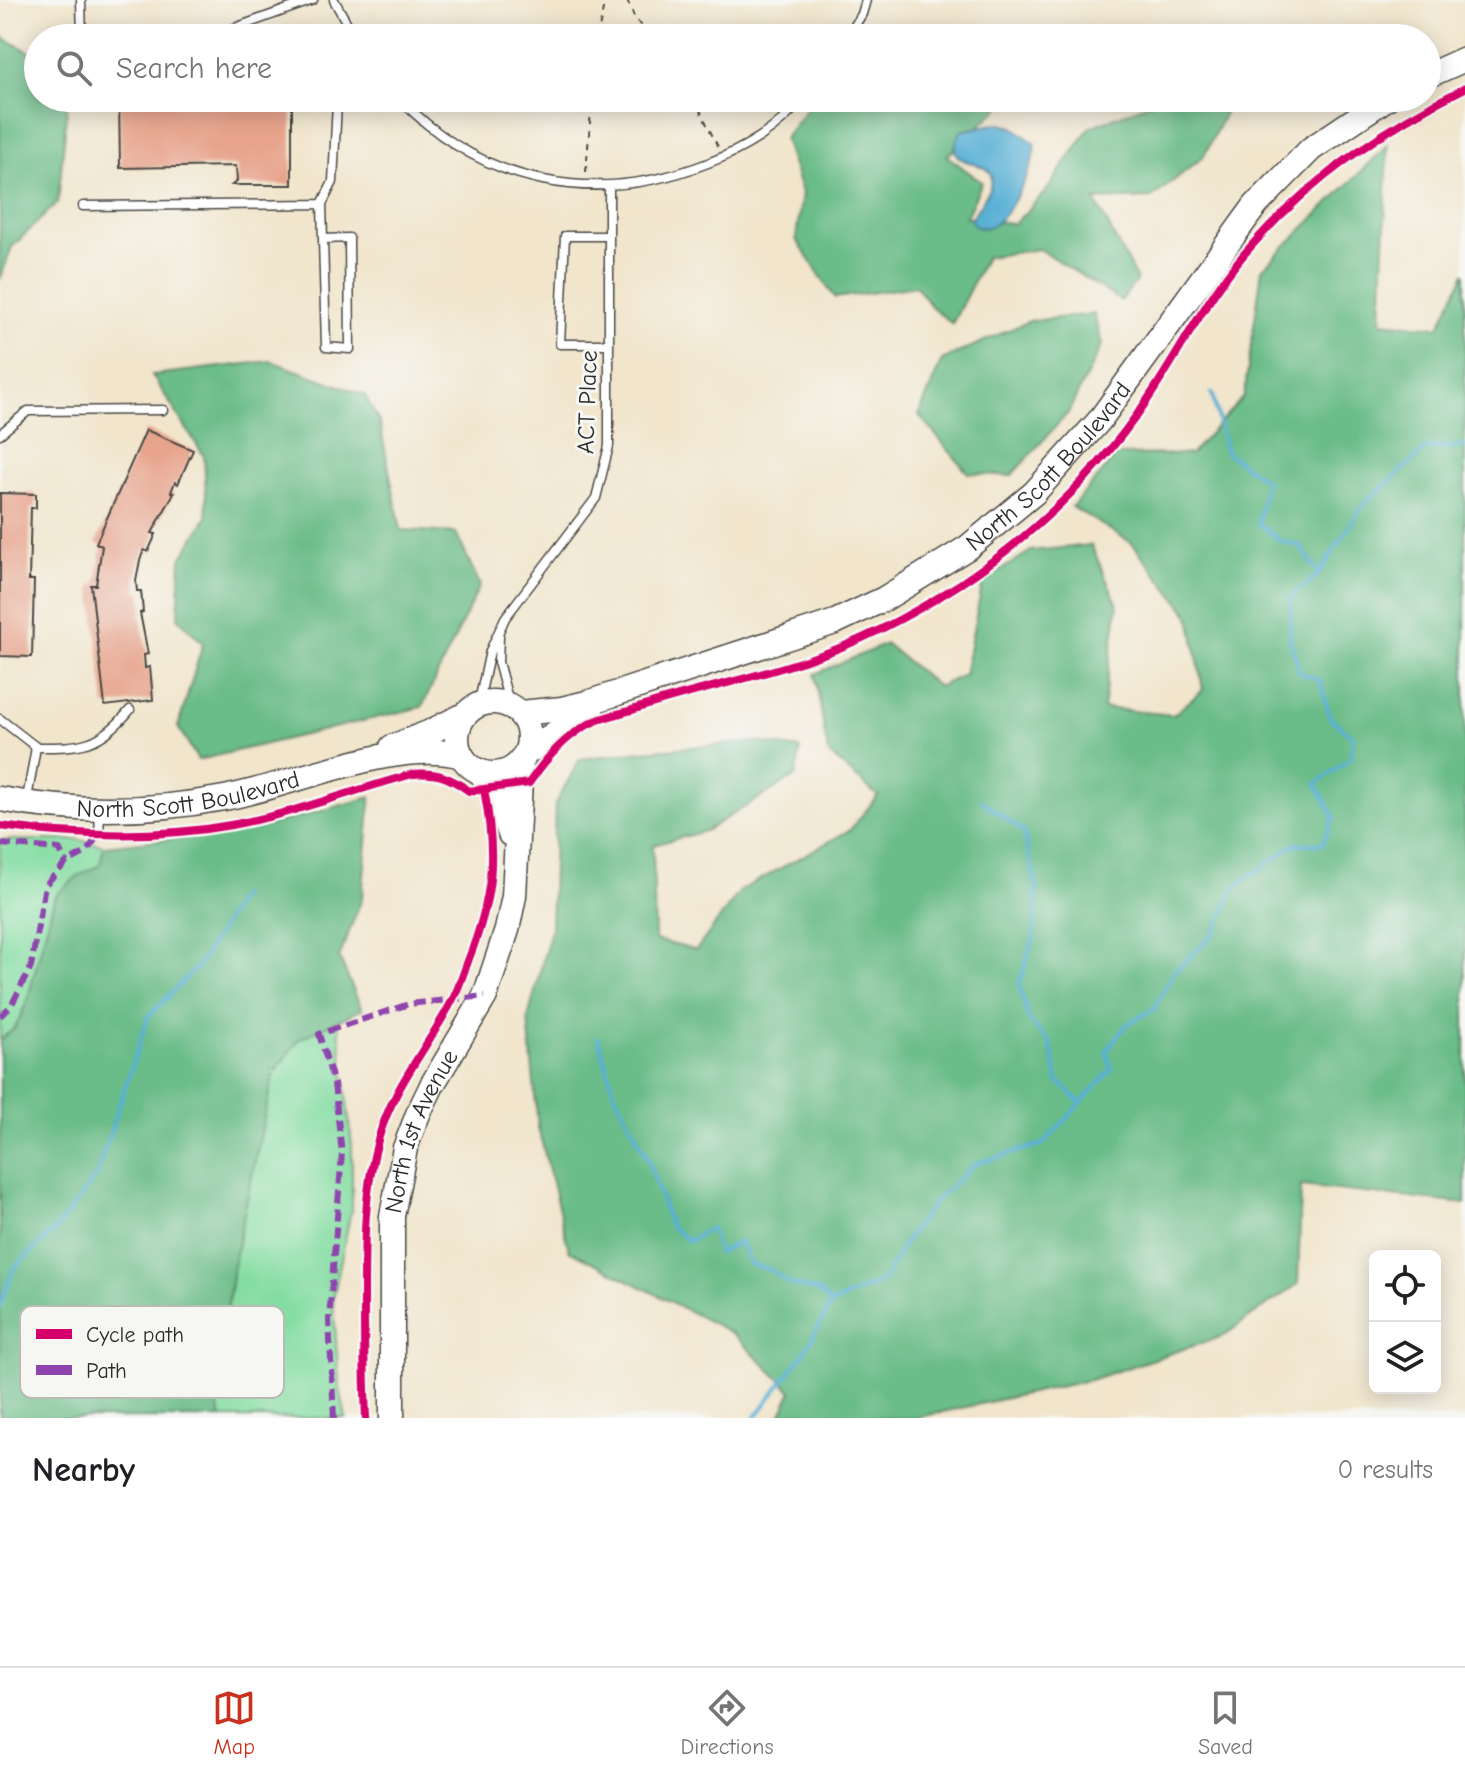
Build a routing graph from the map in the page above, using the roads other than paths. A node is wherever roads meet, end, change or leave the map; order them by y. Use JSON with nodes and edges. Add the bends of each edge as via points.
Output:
{"nodes":[{"id":1,"x":81,"y":0,"type":"edge"},
{"id":2,"x":313,"y":0,"type":"edge"},
{"id":3,"x":334,"y":0,"type":"edge"},
{"id":4,"x":866,"y":0,"type":"edge"},
{"id":5,"x":82,"y":24,"type":"edge"},
{"id":6,"x":246,"y":24,"type":"edge"},
{"id":7,"x":347,"y":24,"type":"edge"},
{"id":8,"x":856,"y":24,"type":"edge"},
{"id":9,"x":1465,"y":59,"type":"edge"},
{"id":10,"x":1441,"y":70,"type":"edge"},
{"id":11,"x":337,"y":112,"type":"edge"},
{"id":12,"x":412,"y":112,"type":"edge"},
{"id":13,"x":788,"y":112,"type":"edge"},
{"id":14,"x":1366,"y":112,"type":"edge"},
{"id":15,"x":609,"y":185,"type":"junction"},
{"id":16,"x":322,"y":204,"type":"junction"},
{"id":17,"x":83,"y":206,"type":"dead end"},
{"id":18,"x":609,"y":236,"type":"junction"},
{"id":19,"x":323,"y":239,"type":"junction"},
{"id":20,"x":609,"y":344,"type":"junction"},
{"id":21,"x":163,"y":410,"type":"dead end"},
{"id":22,"x":0,"y":434,"type":"edge"},
{"id":23,"x":499,"y":635,"type":"junction"},
{"id":24,"x":610,"y":696,"type":"junction"},
{"id":25,"x":130,"y":710,"type":"dead end"},
{"id":26,"x":472,"y":710,"type":"junction"},
{"id":27,"x":515,"y":710,"type":"junction"},
{"id":28,"x":0,"y":719,"type":"edge"},
{"id":29,"x":36,"y":747,"type":"junction"},
{"id":30,"x":523,"y":757,"type":"junction"},
{"id":31,"x":373,"y":758,"type":"junction"},
{"id":32,"x":470,"y":764,"type":"junction"},
{"id":33,"x":0,"y":799,"type":"edge"},
{"id":34,"x":26,"y":804,"type":"junction"},
{"id":35,"x":101,"y":810,"type":"junction"},
{"id":36,"x":99,"y":835,"type":"dead end"},
{"id":37,"x":516,"y":859,"type":"junction"},
{"id":38,"x":392,"y":1418,"type":"edge"}],
"edges":[{"from":1,"to":5,"type":"lane"},
{"from":2,"to":6,"type":"lane"},
{"from":3,"to":7,"type":"lane"},
{"from":4,"to":8,"type":"lane"},
{"from":9,"to":10,"type":"main road"},
{"from":11,"to":16,"type":"lane","via":[[333,182]]},
{"from":12,"to":15,"type":"lane","via":[[450,144],[488,164],[531,177]]},
{"from":13,"to":15,"type":"lane","via":[[758,139],[723,157],[674,176]]},
{"from":14,"to":24,"type":"main road","name":"North Scott Boulevard","via":[[1311,149],[1255,206],[1099,421],[1034,493],[967,548],[835,622]]},
{"from":15,"to":18,"type":"lane","name":"ACT Place"},
{"from":16,"to":17,"type":"lane"},
{"from":16,"to":19,"type":"lane"},
{"from":18,"to":20,"type":"lane","name":"ACT Place"},
{"from":18,"to":20,"type":"lane","via":[[565,236],[560,344]]},
{"from":19,"to":19,"type":"lane","via":[[326,347],[350,349],[349,238]]},
{"from":20,"to":23,"type":"lane","name":"ACT Place","via":[[609,446],[596,498],[505,618]]},
{"from":21,"to":22,"type":"lane","via":[[28,411]]},
{"from":23,"to":26,"type":"lane","name":"ACT Place","via":[[486,664],[481,700]]},
{"from":23,"to":27,"type":"lane","via":[[498,662]]},
{"from":24,"to":27,"type":"main road","name":"North Scott Boulevard","via":[[562,709]]},
{"from":24,"to":30,"type":"main road","name":"North Scott Boulevard"},
{"from":25,"to":29,"type":"lane","via":[[100,739]]},
{"from":26,"to":27,"type":"main road","via":[[498,702]]},
{"from":26,"to":31,"type":"main road","name":"North Scott Boulevard"},
{"from":26,"to":32,"type":"main road","via":[[457,734]]},
{"from":27,"to":30,"type":"main road","via":[[527,724]]},
{"from":28,"to":29,"type":"lane"},
{"from":29,"to":34,"type":"lane"},
{"from":30,"to":32,"type":"main road","via":[[502,773]]},
{"from":30,"to":37,"type":"main road","name":"North 1st Avenue"},
{"from":31,"to":32,"type":"main road","name":"North Scott Boulevard","via":[[435,751]]},
{"from":31,"to":35,"type":"main road","name":"North Scott Boulevard","via":[[224,798]]},
{"from":32,"to":37,"type":"main road","name":"North 1st Avenue","via":[[488,780],[498,800]]},
{"from":33,"to":34,"type":"main road","name":"North Scott Boulevard"},
{"from":34,"to":35,"type":"main road","name":"North Scott Boulevard"},
{"from":35,"to":36,"type":"lane"},
{"from":37,"to":38,"type":"main road","name":"North 1st Avenue","via":[[513,904],[498,964],[418,1114],[396,1184]]}]}
